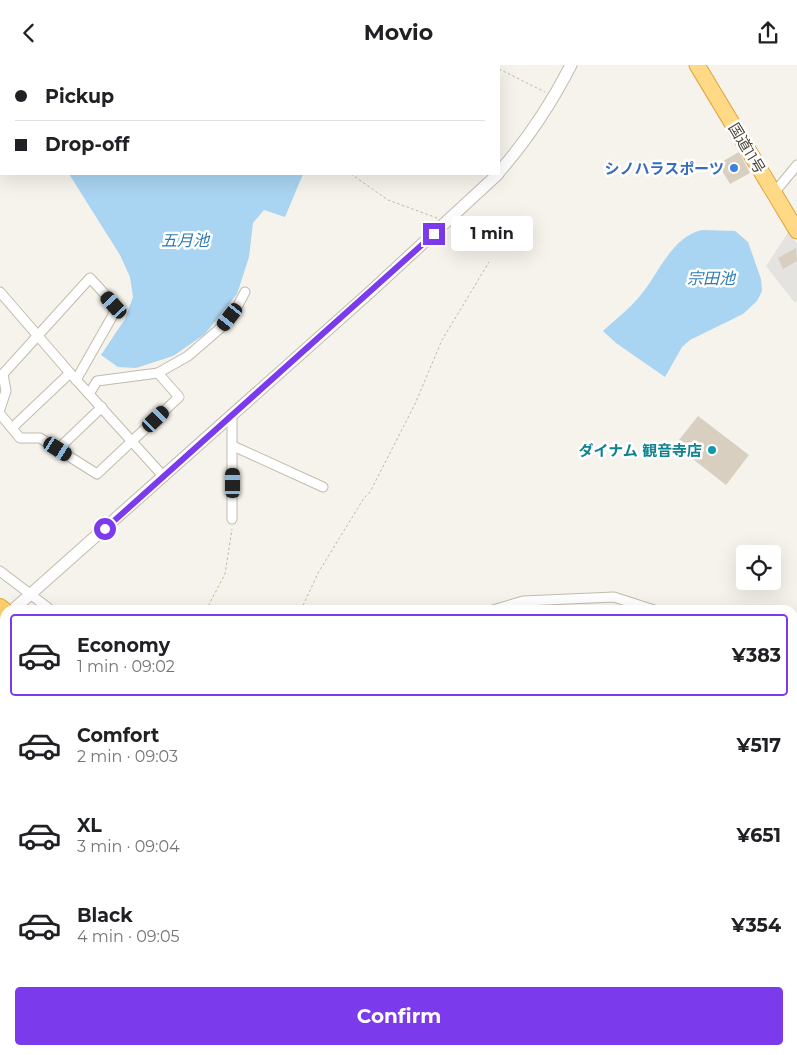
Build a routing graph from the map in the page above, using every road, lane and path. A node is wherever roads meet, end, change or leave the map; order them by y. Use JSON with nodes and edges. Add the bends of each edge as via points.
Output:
{"nodes":[{"id":1,"x":571,"y":65,"type":"edge"},
{"id":2,"x":697,"y":65,"type":"edge"},
{"id":3,"x":500,"y":70,"type":"edge"},
{"id":4,"x":555,"y":97,"type":"junction"},
{"id":5,"x":797,"y":165,"type":"edge"},
{"id":6,"x":500,"y":171,"type":"edge"},
{"id":7,"x":353,"y":175,"type":"edge"},
{"id":8,"x":496,"y":175,"type":"edge"},
{"id":9,"x":774,"y":193,"type":"junction"},
{"id":10,"x":448,"y":222,"type":"junction"},
{"id":11,"x":797,"y":231,"type":"edge"},
{"id":12,"x":489,"y":262,"type":"dead end"},
{"id":13,"x":0,"y":292,"type":"edge"},
{"id":14,"x":245,"y":292,"type":"dead end"},
{"id":15,"x":37,"y":336,"type":"junction"},
{"id":16,"x":158,"y":373,"type":"junction"},
{"id":17,"x":2,"y":375,"type":"edge"},
{"id":18,"x":73,"y":376,"type":"junction"},
{"id":19,"x":89,"y":394,"type":"junction"},
{"id":20,"x":102,"y":407,"type":"junction"},
{"id":21,"x":0,"y":409,"type":"edge"},
{"id":22,"x":0,"y":414,"type":"edge"},
{"id":23,"x":232,"y":416,"type":"junction"},
{"id":24,"x":12,"y":428,"type":"junction"},
{"id":25,"x":133,"y":441,"type":"junction"},
{"id":26,"x":233,"y":446,"type":"junction"},
{"id":27,"x":58,"y":449,"type":"junction"},
{"id":28,"x":164,"y":477,"type":"junction"},
{"id":29,"x":323,"y":487,"type":"dead end"},
{"id":30,"x":232,"y":519,"type":"joint"},
{"id":31,"x":0,"y":571,"type":"edge"},
{"id":32,"x":31,"y":595,"type":"junction"},
{"id":33,"x":14,"y":605,"type":"edge"},
{"id":34,"x":44,"y":605,"type":"edge"},
{"id":35,"x":209,"y":605,"type":"edge"},
{"id":36,"x":303,"y":605,"type":"edge"},
{"id":37,"x":510,"y":605,"type":"edge"},
{"id":38,"x":639,"y":605,"type":"edge"}],
"edges":[{"from":1,"to":4,"type":"street"},
{"from":2,"to":9,"type":"highway","name":"国道11号"},
{"from":3,"to":4,"type":"path"},
{"from":4,"to":6,"type":"street"},
{"from":5,"to":9,"type":"street"},
{"from":7,"to":10,"type":"path","via":[[388,200]]},
{"from":8,"to":10,"type":"street"},
{"from":9,"to":11,"type":"highway","name":"国道11号"},
{"from":10,"to":23,"type":"street"},
{"from":12,"to":36,"type":"path","via":[[442,340],[415,404],[374,484],[318,573]]},
{"from":13,"to":15,"type":"street"},
{"from":14,"to":16,"type":"street","via":[[236,309],[212,336],[188,356]]},
{"from":15,"to":17,"type":"street"},
{"from":15,"to":18,"type":"street"},
{"from":15,"to":18,"type":"street","via":[[90,278],[114,305],[113,315]]},
{"from":16,"to":19,"type":"street","via":[[97,381]]},
{"from":16,"to":25,"type":"street","via":[[179,397]]},
{"from":17,"to":21,"type":"street","via":[[6,391]]},
{"from":18,"to":19,"type":"street"},
{"from":18,"to":24,"type":"street"},
{"from":19,"to":20,"type":"street"},
{"from":20,"to":25,"type":"street"},
{"from":20,"to":27,"type":"street"},
{"from":22,"to":24,"type":"street"},
{"from":23,"to":26,"type":"street"},
{"from":23,"to":28,"type":"street"},
{"from":24,"to":27,"type":"street","via":[[20,438],[40,438]]},
{"from":25,"to":27,"type":"street","via":[[97,474]]},
{"from":25,"to":28,"type":"street"},
{"from":26,"to":29,"type":"street"},
{"from":26,"to":30,"type":"street"},
{"from":28,"to":32,"type":"street"},
{"from":30,"to":35,"type":"path","via":[[225,574]]},
{"from":31,"to":32,"type":"street"},
{"from":32,"to":33,"type":"street"},
{"from":32,"to":34,"type":"street"},
{"from":37,"to":38,"type":"street","via":[[523,601],[614,597]]}]}
